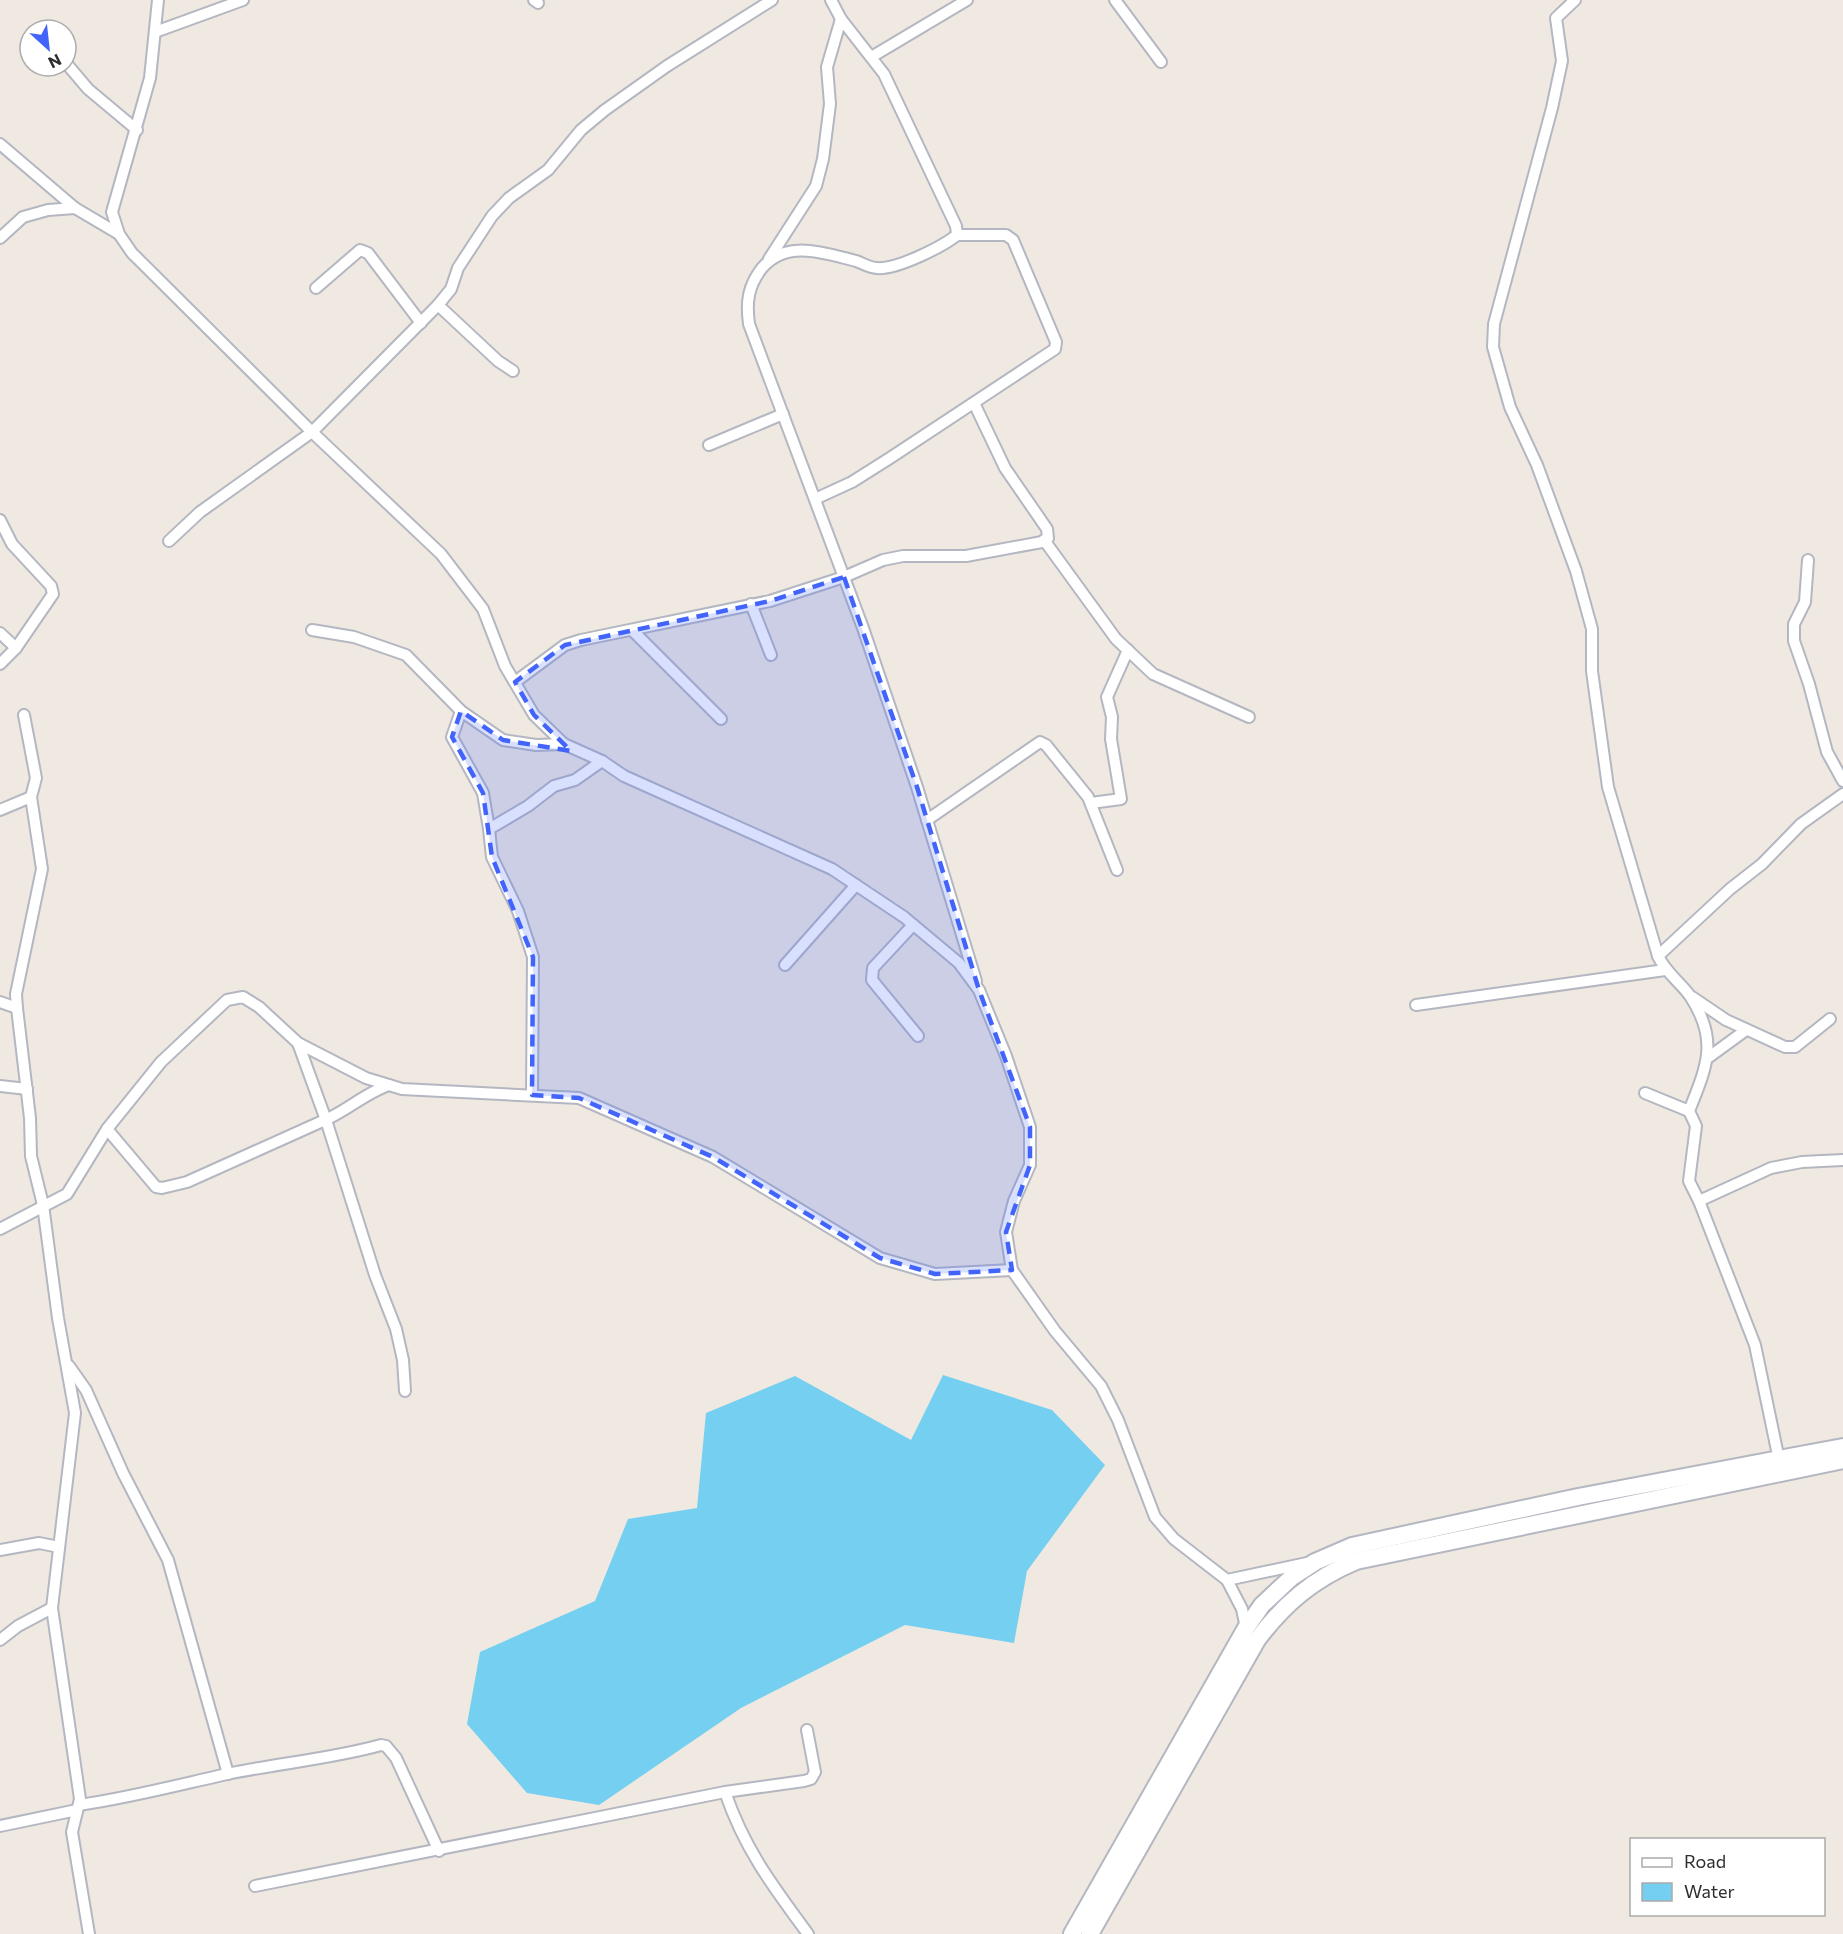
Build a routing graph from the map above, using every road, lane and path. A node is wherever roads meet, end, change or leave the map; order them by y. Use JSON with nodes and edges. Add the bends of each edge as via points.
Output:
{"nodes":[{"id":1,"x":158,"y":0,"type":"edge"},
{"id":2,"x":243,"y":0,"type":"edge"},
{"id":3,"x":772,"y":0,"type":"edge"},
{"id":4,"x":831,"y":0,"type":"edge"},
{"id":5,"x":967,"y":0,"type":"edge"},
{"id":6,"x":1115,"y":0,"type":"edge"},
{"id":7,"x":1575,"y":0,"type":"edge"},
{"id":8,"x":841,"y":19,"type":"junction"},
{"id":9,"x":155,"y":32,"type":"junction"},
{"id":10,"x":873,"y":56,"type":"junction"},
{"id":11,"x":1161,"y":62,"type":"dead end"},
{"id":12,"x":78,"y":77,"type":"edge"},
{"id":13,"x":137,"y":130,"type":"junction"},
{"id":14,"x":0,"y":144,"type":"edge"},
{"id":15,"x":75,"y":208,"type":"junction"},
{"id":16,"x":119,"y":234,"type":"junction"},
{"id":17,"x":957,"y":235,"type":"junction"},
{"id":18,"x":0,"y":238,"type":"edge"},
{"id":19,"x":761,"y":269,"type":"junction"},
{"id":20,"x":316,"y":288,"type":"dead end"},
{"id":21,"x":438,"y":305,"type":"junction"},
{"id":22,"x":421,"y":323,"type":"junction"},
{"id":23,"x":513,"y":370,"type":"dead end"},
{"id":24,"x":974,"y":403,"type":"junction"},
{"id":25,"x":783,"y":414,"type":"junction"},
{"id":26,"x":312,"y":432,"type":"junction"},
{"id":27,"x":709,"y":445,"type":"dead end"},
{"id":28,"x":814,"y":499,"type":"junction"},
{"id":29,"x":0,"y":520,"type":"edge"},
{"id":30,"x":1044,"y":540,"type":"junction"},
{"id":31,"x":169,"y":541,"type":"dead end"},
{"id":32,"x":1808,"y":560,"type":"dead end"},
{"id":33,"x":844,"y":577,"type":"junction"},
{"id":34,"x":751,"y":604,"type":"junction"},
{"id":35,"x":312,"y":630,"type":"dead end"},
{"id":36,"x":632,"y":630,"type":"junction"},
{"id":37,"x":0,"y":633,"type":"edge"},
{"id":38,"x":16,"y":648,"type":"junction"},
{"id":39,"x":1128,"y":650,"type":"junction"},
{"id":40,"x":771,"y":655,"type":"dead end"},
{"id":41,"x":0,"y":664,"type":"edge"},
{"id":42,"x":514,"y":682,"type":"junction"},
{"id":43,"x":461,"y":711,"type":"junction"},
{"id":44,"x":24,"y":715,"type":"dead end"},
{"id":45,"x":1248,"y":717,"type":"dead end"},
{"id":46,"x":721,"y":719,"type":"dead end"},
{"id":47,"x":564,"y":744,"type":"junction"},
{"id":48,"x":602,"y":761,"type":"junction"},
{"id":49,"x":1843,"y":781,"type":"edge"},
{"id":50,"x":1843,"y":794,"type":"edge"},
{"id":51,"x":31,"y":796,"type":"junction"},
{"id":52,"x":1091,"y":803,"type":"junction"},
{"id":53,"x":0,"y":810,"type":"edge"},
{"id":54,"x":927,"y":820,"type":"junction"},
{"id":55,"x":489,"y":829,"type":"junction"},
{"id":56,"x":1117,"y":870,"type":"dead end"},
{"id":57,"x":856,"y":885,"type":"junction"},
{"id":58,"x":914,"y":925,"type":"junction"},
{"id":59,"x":1658,"y":956,"type":"junction"},
{"id":60,"x":785,"y":964,"type":"dead end"},
{"id":61,"x":1665,"y":970,"type":"junction"},
{"id":62,"x":979,"y":990,"type":"junction"},
{"id":63,"x":1689,"y":996,"type":"junction"},
{"id":64,"x":0,"y":1002,"type":"edge"},
{"id":65,"x":1416,"y":1005,"type":"dead end"},
{"id":66,"x":17,"y":1008,"type":"junction"},
{"id":67,"x":1830,"y":1019,"type":"dead end"},
{"id":68,"x":1746,"y":1030,"type":"junction"},
{"id":69,"x":918,"y":1036,"type":"dead end"},
{"id":70,"x":298,"y":1043,"type":"junction"},
{"id":71,"x":1709,"y":1057,"type":"junction"},
{"id":72,"x":389,"y":1084,"type":"junction"},
{"id":73,"x":0,"y":1086,"type":"edge"},
{"id":74,"x":27,"y":1089,"type":"junction"},
{"id":75,"x":1645,"y":1093,"type":"dead end"},
{"id":76,"x":532,"y":1095,"type":"junction"},
{"id":77,"x":1689,"y":1111,"type":"junction"},
{"id":78,"x":326,"y":1120,"type":"junction"},
{"id":79,"x":107,"y":1129,"type":"junction"},
{"id":80,"x":1843,"y":1160,"type":"edge"},
{"id":81,"x":1699,"y":1201,"type":"junction"},
{"id":82,"x":43,"y":1205,"type":"junction"},
{"id":83,"x":0,"y":1229,"type":"edge"},
{"id":84,"x":1012,"y":1270,"type":"junction"},
{"id":85,"x":66,"y":1363,"type":"junction"},
{"id":86,"x":405,"y":1391,"type":"dead end"},
{"id":87,"x":1843,"y":1447,"type":"edge"},
{"id":88,"x":1779,"y":1460,"type":"junction"},
{"id":89,"x":1843,"y":1460,"type":"edge"},
{"id":90,"x":1438,"y":1534,"type":"junction"},
{"id":91,"x":59,"y":1547,"type":"junction"},
{"id":92,"x":0,"y":1550,"type":"edge"},
{"id":93,"x":1315,"y":1562,"type":"junction"},
{"id":94,"x":1227,"y":1580,"type":"junction"},
{"id":95,"x":52,"y":1608,"type":"junction"},
{"id":96,"x":1246,"y":1628,"type":"junction"},
{"id":97,"x":0,"y":1640,"type":"edge"},
{"id":98,"x":807,"y":1730,"type":"dead end"},
{"id":99,"x":228,"y":1774,"type":"junction"},
{"id":100,"x":725,"y":1792,"type":"junction"},
{"id":101,"x":78,"y":1808,"type":"junction"},
{"id":102,"x":0,"y":1826,"type":"edge"},
{"id":103,"x":439,"y":1851,"type":"junction"},
{"id":104,"x":255,"y":1886,"type":"dead end"},
{"id":105,"x":89,"y":1934,"type":"edge"},
{"id":106,"x":808,"y":1934,"type":"edge"},
{"id":107,"x":1072,"y":1934,"type":"edge"},
{"id":108,"x":1090,"y":1934,"type":"edge"}],
"edges":[{"from":1,"to":9,"type":"street"},
{"from":2,"to":9,"type":"street"},
{"from":3,"to":21,"type":"street","via":[[668,66],[582,130],[548,170],[509,198],[492,216]]},
{"from":4,"to":8,"type":"street"},
{"from":5,"to":10,"type":"street"},
{"from":6,"to":11,"type":"street"},
{"from":7,"to":59,"type":"street","via":[[1556,18],[1562,61],[1494,324],[1493,347],[1510,407],[1537,465],[1576,571],[1592,629],[1592,671],[1608,787]]},
{"from":8,"to":10,"type":"street"},
{"from":8,"to":19,"type":"street","via":[[827,68],[830,104],[816,186]]},
{"from":9,"to":13,"type":"street","via":[[150,78]]},
{"from":10,"to":17,"type":"street","via":[[898,100]]},
{"from":12,"to":13,"type":"street"},
{"from":13,"to":16,"type":"street","via":[[112,212]]},
{"from":14,"to":15,"type":"street"},
{"from":15,"to":16,"type":"street"},
{"from":15,"to":18,"type":"street","via":[[23,217]]},
{"from":16,"to":26,"type":"street","via":[[158,280]]},
{"from":17,"to":19,"type":"street","via":[[904,263],[878,269],[809,250],[788,250],[774,256]]},
{"from":17,"to":24,"type":"street","via":[[1006,235],[1013,240],[1056,342],[1055,350]]},
{"from":19,"to":25,"type":"street","via":[[750,287],[749,324]]},
{"from":20,"to":22,"type":"street","via":[[360,250],[368,253]]},
{"from":21,"to":22,"type":"street"},
{"from":21,"to":23,"type":"street","via":[[498,361]]},
{"from":22,"to":26,"type":"street"},
{"from":24,"to":28,"type":"street","via":[[852,482]]},
{"from":24,"to":30,"type":"street","via":[[1005,468],[1047,529],[1048,538]]},
{"from":25,"to":27,"type":"street"},
{"from":25,"to":28,"type":"street"},
{"from":26,"to":31,"type":"street","via":[[200,512]]},
{"from":26,"to":42,"type":"street","via":[[441,554],[483,609]]},
{"from":28,"to":33,"type":"street"},
{"from":29,"to":38,"type":"street","via":[[12,544],[51,586],[52,594]]},
{"from":30,"to":33,"type":"street","via":[[966,556],[903,556]]},
{"from":30,"to":39,"type":"street"},
{"from":32,"to":49,"type":"street","via":[[1805,602],[1794,624],[1794,641],[1827,752]]},
{"from":33,"to":34,"type":"street"},
{"from":33,"to":54,"type":"street"},
{"from":34,"to":36,"type":"street"},
{"from":34,"to":40,"type":"street"},
{"from":35,"to":43,"type":"street","via":[[354,637],[406,655]]},
{"from":36,"to":42,"type":"street","via":[[566,645]]},
{"from":36,"to":46,"type":"street"},
{"from":37,"to":38,"type":"street"},
{"from":38,"to":41,"type":"street"},
{"from":39,"to":45,"type":"street","via":[[1153,674]]},
{"from":39,"to":52,"type":"street","via":[[1107,697],[1121,799]]},
{"from":42,"to":47,"type":"street","via":[[534,715]]},
{"from":43,"to":47,"type":"street","via":[[503,740],[536,746]]},
{"from":43,"to":55,"type":"street","via":[[452,737],[483,793]]},
{"from":44,"to":51,"type":"street","via":[[36,778]]},
{"from":47,"to":48,"type":"street"},
{"from":48,"to":55,"type":"street","via":[[575,780],[554,786]]},
{"from":48,"to":57,"type":"street","via":[[624,776],[832,869]]},
{"from":50,"to":59,"type":"street","via":[[1801,824]]},
{"from":51,"to":53,"type":"street"},
{"from":51,"to":66,"type":"street","via":[[42,868],[16,994]]},
{"from":52,"to":54,"type":"street","via":[[1067,768],[1040,742]]},
{"from":52,"to":56,"type":"street"},
{"from":54,"to":62,"type":"street"},
{"from":55,"to":76,"type":"street","via":[[492,857],[518,911],[533,957]]},
{"from":57,"to":58,"type":"street"},
{"from":57,"to":60,"type":"street"},
{"from":58,"to":62,"type":"street","via":[[959,963]]},
{"from":58,"to":69,"type":"street","via":[[873,968],[872,980]]},
{"from":59,"to":61,"type":"street"},
{"from":61,"to":63,"type":"street"},
{"from":61,"to":65,"type":"street"},
{"from":62,"to":84,"type":"street","via":[[1030,1127],[1030,1165],[1006,1232]]},
{"from":63,"to":68,"type":"street"},
{"from":63,"to":71,"type":"street","via":[[1708,1038]]},
{"from":64,"to":66,"type":"street"},
{"from":66,"to":74,"type":"street"},
{"from":67,"to":68,"type":"street","via":[[1795,1047],[1785,1047]]},
{"from":68,"to":71,"type":"street"},
{"from":70,"to":72,"type":"street","via":[[366,1078]]},
{"from":70,"to":78,"type":"street"},
{"from":70,"to":79,"type":"street","via":[[260,1007],[243,997],[227,1000],[161,1062]]},
{"from":71,"to":77,"type":"street"},
{"from":72,"to":76,"type":"street","via":[[402,1089]]},
{"from":72,"to":78,"type":"street"},
{"from":73,"to":74,"type":"street"},
{"from":74,"to":82,"type":"street","via":[[31,1156]]},
{"from":75,"to":77,"type":"street"},
{"from":76,"to":84,"type":"street","via":[[579,1098],[713,1157],[880,1258],[935,1274]]},
{"from":77,"to":81,"type":"street","via":[[1696,1126],[1689,1181]]},
{"from":78,"to":79,"type":"street","via":[[187,1182],[162,1188],[156,1187]]},
{"from":78,"to":86,"type":"street","via":[[400,1344]]},
{"from":79,"to":82,"type":"street","via":[[67,1194]]},
{"from":80,"to":81,"type":"street","via":[[1772,1168]]},
{"from":81,"to":88,"type":"street","via":[[1755,1345]]},
{"from":82,"to":83,"type":"street"},
{"from":82,"to":85,"type":"street"},
{"from":84,"to":94,"type":"street","via":[[1055,1331],[1101,1386],[1155,1517],[1174,1539]]},
{"from":85,"to":91,"type":"street","via":[[75,1413]]},
{"from":85,"to":99,"type":"street","via":[[86,1390],[168,1560]]},
{"from":87,"to":88,"type":"main road"},
{"from":88,"to":90,"type":"main road"},
{"from":89,"to":90,"type":"main road"},
{"from":90,"to":93,"type":"main road","via":[[1352,1546]]},
{"from":90,"to":108,"type":"main road","via":[[1331,1572],[1274,1617],[1257,1640]]},
{"from":91,"to":92,"type":"street","via":[[39,1544]]},
{"from":91,"to":95,"type":"street"},
{"from":93,"to":94,"type":"street"},
{"from":93,"to":96,"type":"main road","via":[[1277,1589]]},
{"from":94,"to":96,"type":"street","via":[[1242,1609]]},
{"from":95,"to":97,"type":"street"},
{"from":95,"to":101,"type":"street","via":[[80,1799]]},
{"from":96,"to":107,"type":"main road"},
{"from":98,"to":100,"type":"street","via":[[812,1779]]},
{"from":99,"to":101,"type":"street"},
{"from":99,"to":103,"type":"street","via":[[386,1746],[396,1758]]},
{"from":100,"to":103,"type":"street"},
{"from":100,"to":106,"type":"street","via":[[755,1860]]},
{"from":101,"to":102,"type":"street"},
{"from":101,"to":105,"type":"street","via":[[72,1832]]},
{"from":103,"to":104,"type":"street"}]}
